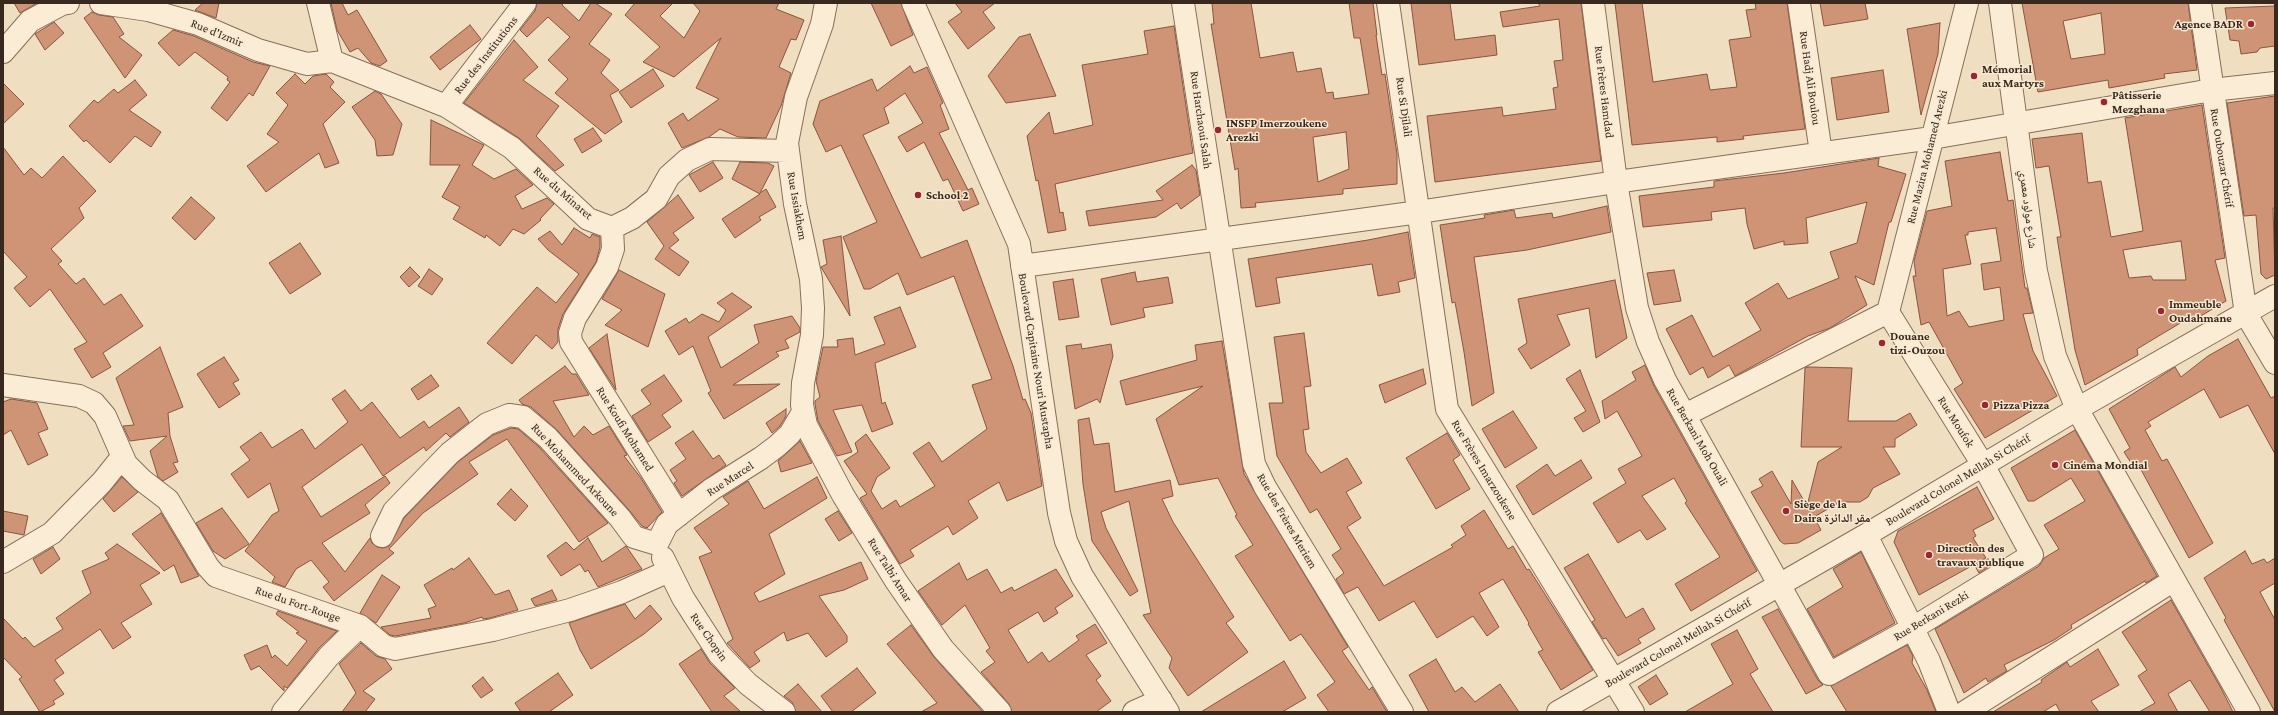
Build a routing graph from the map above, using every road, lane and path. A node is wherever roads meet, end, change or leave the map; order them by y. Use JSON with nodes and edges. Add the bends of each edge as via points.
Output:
{"nodes":[{"id":1,"x":68,"y":3,"type":"edge"},
{"id":2,"x":101,"y":3,"type":"edge"},
{"id":3,"x":318,"y":3,"type":"edge"},
{"id":4,"x":525,"y":3,"type":"edge"},
{"id":5,"x":826,"y":3,"type":"edge"},
{"id":6,"x":913,"y":3,"type":"edge"},
{"id":7,"x":1183,"y":3,"type":"edge"},
{"id":8,"x":1388,"y":3,"type":"edge"},
{"id":9,"x":1593,"y":3,"type":"edge"},
{"id":10,"x":1799,"y":3,"type":"edge"},
{"id":11,"x":1967,"y":3,"type":"edge"},
{"id":12,"x":2000,"y":3,"type":"edge"},
{"id":13,"x":2200,"y":3,"type":"edge"},
{"id":14,"x":3,"y":52,"type":"edge"},
{"id":15,"x":332,"y":61,"type":"junction"},
{"id":16,"x":2275,"y":83,"type":"edge"},
{"id":17,"x":2212,"y":90,"type":"junction"},
{"id":18,"x":446,"y":106,"type":"junction"},
{"id":19,"x":2017,"y":125,"type":"junction"},
{"id":20,"x":1932,"y":138,"type":"junction"},
{"id":21,"x":788,"y":151,"type":"junction"},
{"id":22,"x":1821,"y":153,"type":"junction"},
{"id":23,"x":1616,"y":182,"type":"junction"},
{"id":24,"x":1419,"y":212,"type":"junction"},
{"id":25,"x":612,"y":228,"type":"junction"},
{"id":26,"x":1218,"y":238,"type":"junction"},
{"id":27,"x":1022,"y":266,"type":"junction"},
{"id":28,"x":2275,"y":296,"type":"edge"},
{"id":29,"x":1888,"y":312,"type":"junction"},
{"id":30,"x":2246,"y":314,"type":"junction"},
{"id":31,"x":2275,"y":363,"type":"edge"},
{"id":32,"x":3,"y":384,"type":"edge"},
{"id":33,"x":2077,"y":409,"type":"junction"},
{"id":34,"x":803,"y":412,"type":"junction"},
{"id":35,"x":1685,"y":415,"type":"junction"},
{"id":36,"x":122,"y":457,"type":"junction"},
{"id":37,"x":1983,"y":465,"type":"junction"},
{"id":38,"x":679,"y":515,"type":"junction"},
{"id":39,"x":1866,"y":535,"type":"junction"},
{"id":40,"x":382,"y":536,"type":"dead end"},
{"id":41,"x":657,"y":544,"type":"junction"},
{"id":42,"x":2032,"y":555,"type":"joint"},
{"id":43,"x":3,"y":562,"type":"edge"},
{"id":44,"x":669,"y":571,"type":"junction"},
{"id":45,"x":2174,"y":580,"type":"junction"},
{"id":46,"x":1780,"y":584,"type":"junction"},
{"id":47,"x":360,"y":626,"type":"junction"},
{"id":48,"x":1913,"y":628,"type":"junction"},
{"id":49,"x":1828,"y":674,"type":"joint"},
{"id":50,"x":1614,"y":680,"type":"junction"},
{"id":51,"x":1164,"y":706,"type":"edge"},
{"id":52,"x":283,"y":712,"type":"edge"},
{"id":53,"x":784,"y":712,"type":"edge"},
{"id":54,"x":1000,"y":712,"type":"edge"},
{"id":55,"x":1134,"y":712,"type":"edge"},
{"id":56,"x":1402,"y":712,"type":"edge"},
{"id":57,"x":1558,"y":712,"type":"edge"},
{"id":58,"x":1633,"y":712,"type":"edge"},
{"id":59,"x":1949,"y":712,"type":"edge"},
{"id":60,"x":1965,"y":712,"type":"edge"},
{"id":61,"x":2249,"y":712,"type":"edge"}],
"edges":[{"from":1,"to":14,"type":"street","via":[[30,21]]},
{"from":2,"to":15,"type":"street","name":"Rue d'Izmir","via":[[155,12],[198,24],[258,50],[307,64]]},
{"from":3,"to":15,"type":"street"},
{"from":4,"to":18,"type":"street","name":"Rue des Institutions"},
{"from":5,"to":21,"type":"street","name":"Rue Issiakhem","via":[[822,24],[796,97],[787,143]]},
{"from":6,"to":27,"type":"street","name":"Boulevard Capitaine Nouri Mustapha","via":[[1010,222],[1019,244]]},
{"from":7,"to":26,"type":"street","name":"Rue Harchaoui Salah"},
{"from":8,"to":24,"type":"street","name":"Rue Si Djilali"},
{"from":9,"to":23,"type":"street","name":"Rue Frères Hamdad"},
{"from":10,"to":22,"type":"street","name":"Rue Hadj Ali Boulou"},
{"from":11,"to":20,"type":"street","name":"Rue Mazira Mohamed Arezki"},
{"from":12,"to":19,"type":"street","name":"شارع مولود معمري"},
{"from":13,"to":17,"type":"street","name":"Rue Oubouzar Chérif"},
{"from":15,"to":18,"type":"street","name":"Rue du Minaret"},
{"from":16,"to":17,"type":"street"},
{"from":17,"to":19,"type":"street"},
{"from":17,"to":30,"type":"street","name":"Rue Oubouzar Chérif"},
{"from":18,"to":25,"type":"street","name":"Rue du Minaret","via":[[512,148],[588,219]]},
{"from":19,"to":20,"type":"street"},
{"from":19,"to":33,"type":"street","name":"شارع مولود معمري","via":[[2036,271],[2055,356]]},
{"from":20,"to":22,"type":"street"},
{"from":20,"to":29,"type":"street","name":"Rue Mazira Mohamed Arezki"},
{"from":21,"to":25,"type":"street","via":[[710,149],[687,160],[669,176],[656,199],[632,218]]},
{"from":21,"to":34,"type":"street","name":"Rue Issiakhem","via":[[814,308],[803,383]]},
{"from":22,"to":23,"type":"street"},
{"from":23,"to":24,"type":"street"},
{"from":23,"to":35,"type":"street","name":"Rue Berkani Moh Ouali","via":[[1637,308],[1648,342],[1665,380]]},
{"from":24,"to":26,"type":"street"},
{"from":24,"to":50,"type":"street","name":"Rue Frères Imarzoukene","via":[[1447,409]]},
{"from":25,"to":38,"type":"street","name":"Rue Koufi Mohamed","via":[[614,249],[607,267],[575,318],[570,333],[571,342]]},
{"from":26,"to":27,"type":"street"},
{"from":26,"to":56,"type":"street","name":"Rue des Frères Meriem","via":[[1254,464],[1269,494]]},
{"from":27,"to":51,"type":"street","name":"Boulevard Capitaine Nouri Mustapha","via":[[1059,513],[1066,541],[1082,576]]},
{"from":28,"to":30,"type":"street","name":"Boulevard Colonel Mellah Si Chérif"},
{"from":29,"to":35,"type":"street"},
{"from":29,"to":37,"type":"street","name":"Rue Moufok"},
{"from":30,"to":31,"type":"street"},
{"from":30,"to":33,"type":"street","name":"Boulevard Colonel Mellah Si Chérif"},
{"from":32,"to":36,"type":"street","name":"Rue du Fort-Rouge","via":[[80,396],[94,403],[105,416]]},
{"from":33,"to":37,"type":"street","name":"Boulevard Colonel Mellah Si Chérif"},
{"from":33,"to":45,"type":"street","name":"شارع مولود معمري"},
{"from":34,"to":38,"type":"street","name":"Rue Marcel","via":[[790,434],[777,446],[712,489]]},
{"from":34,"to":54,"type":"street","name":"Rue Talbi Amar","via":[[806,426],[843,495],[896,581],[943,649]]},
{"from":35,"to":46,"type":"street","name":"Rue Berkani Moh Ouali"},
{"from":36,"to":43,"type":"street","via":[[102,482],[52,533]]},
{"from":36,"to":47,"type":"street","name":"Rue du Fort-Rouge","via":[[142,480],[168,500],[216,576]]},
{"from":37,"to":39,"type":"street","name":"Boulevard Colonel Mellah Si Chérif"},
{"from":37,"to":42,"type":"street","name":"Rue Moufok"},
{"from":38,"to":41,"type":"street","name":"Rue Marcel","via":[[667,524]]},
{"from":39,"to":46,"type":"street","name":"Boulevard Colonel Mellah Si Chérif"},
{"from":39,"to":48,"type":"street"},
{"from":40,"to":41,"type":"street","name":"Rue Mohammed Arkoune","via":[[394,511],[450,453],[486,424],[509,415],[519,415],[531,422],[597,492],[634,537]]},
{"from":41,"to":44,"type":"street","name":"Rue Chopin"},
{"from":42,"to":48,"type":"street","name":"Rue Berkani Rezki"},
{"from":44,"to":47,"type":"street","name":"Rue du Fort-Rouge","via":[[622,592],[570,610],[493,630],[395,649],[384,646]]},
{"from":44,"to":53,"type":"street","name":"Rue Chopin","via":[[682,598],[719,654],[748,684]]},
{"from":45,"to":60,"type":"street"},
{"from":45,"to":61,"type":"street","name":"شارع مولود معمري"},
{"from":46,"to":49,"type":"street","name":"Rue Berkani Moh Ouali"},
{"from":46,"to":50,"type":"street","name":"Boulevard Colonel Mellah Si Chérif"},
{"from":47,"to":52,"type":"street","via":[[329,656]]},
{"from":48,"to":49,"type":"street","name":"Rue Berkani Rezki"},
{"from":48,"to":59,"type":"street"},
{"from":50,"to":57,"type":"street","name":"Boulevard Colonel Mellah Si Chérif"},
{"from":50,"to":58,"type":"street","name":"Rue Frères Imarzoukene"},
{"from":51,"to":55,"type":"street"}]}
